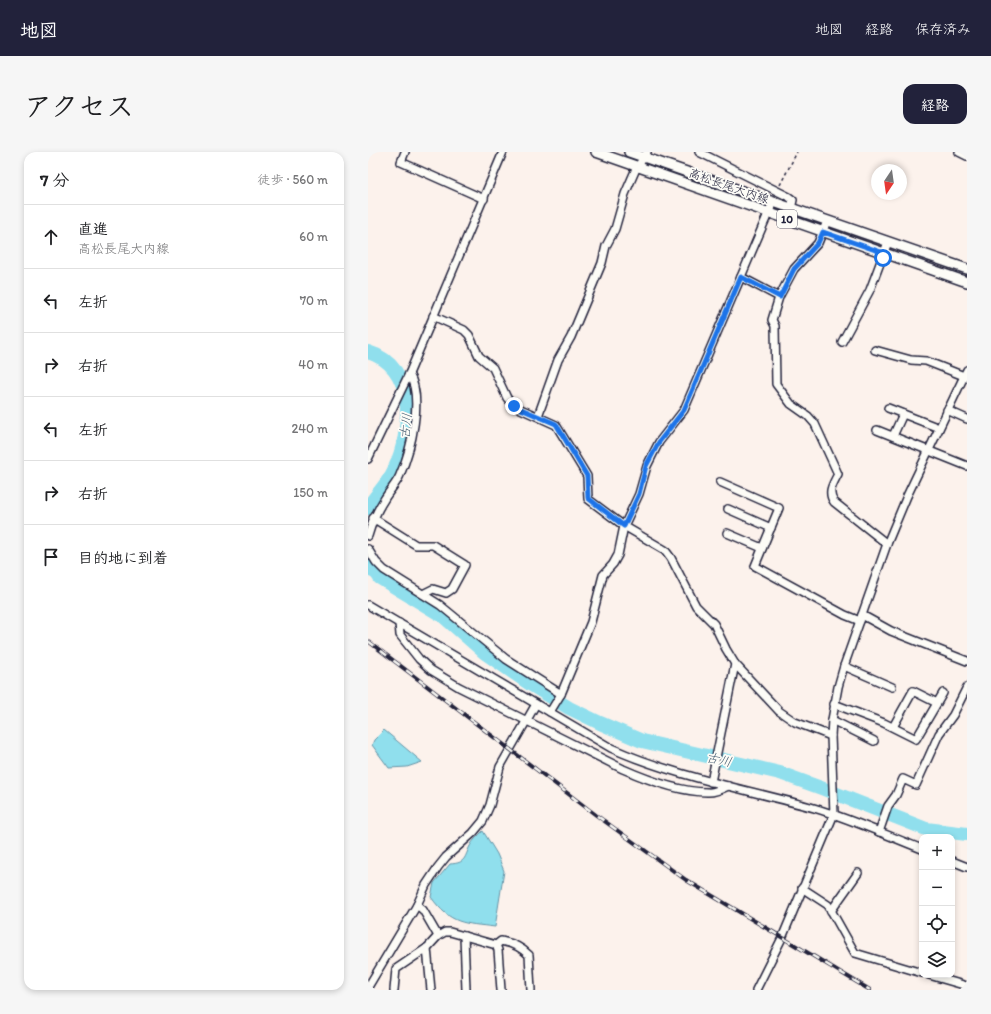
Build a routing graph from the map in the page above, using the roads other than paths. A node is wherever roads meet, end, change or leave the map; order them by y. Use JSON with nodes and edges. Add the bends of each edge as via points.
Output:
{"nodes":[{"id":1,"x":405,"y":152,"type":"edge"},
{"id":2,"x":503,"y":152,"type":"edge"},
{"id":3,"x":596,"y":152,"type":"edge"},
{"id":4,"x":629,"y":152,"type":"edge"},
{"id":5,"x":699,"y":152,"type":"edge"},
{"id":6,"x":959,"y":152,"type":"edge"},
{"id":7,"x":646,"y":155,"type":"edge"},
{"id":8,"x":967,"y":156,"type":"edge"},
{"id":9,"x":638,"y":167,"type":"junction"},
{"id":10,"x":484,"y":199,"type":"junction"},
{"id":11,"x":773,"y":202,"type":"junction"},
{"id":12,"x":792,"y":209,"type":"junction"},
{"id":13,"x":770,"y":213,"type":"junction"},
{"id":14,"x":827,"y":221,"type":"junction"},
{"id":15,"x":823,"y":232,"type":"junction"},
{"id":16,"x":888,"y":242,"type":"junction"},
{"id":17,"x":884,"y":253,"type":"junction"},
{"id":18,"x":967,"y":269,"type":"edge"},
{"id":19,"x":741,"y":277,"type":"junction"},
{"id":20,"x":967,"y":282,"type":"edge"},
{"id":21,"x":780,"y":297,"type":"junction"},
{"id":22,"x":434,"y":316,"type":"junction"},
{"id":23,"x":842,"y":342,"type":"dead end"},
{"id":24,"x":875,"y":350,"type":"dead end"},
{"id":25,"x":966,"y":373,"type":"edge"},
{"id":26,"x":408,"y":376,"type":"junction"},
{"id":27,"x":888,"y":408,"type":"dead end"},
{"id":28,"x":947,"y":410,"type":"junction"},
{"id":29,"x":903,"y":414,"type":"junction"},
{"id":30,"x":538,"y":416,"type":"junction"},
{"id":31,"x":967,"y":419,"type":"edge"},
{"id":32,"x":939,"y":428,"type":"junction"},
{"id":33,"x":877,"y":430,"type":"dead end"},
{"id":34,"x":893,"y":436,"type":"junction"},
{"id":35,"x":929,"y":450,"type":"junction"},
{"id":36,"x":368,"y":459,"type":"edge"},
{"id":37,"x":967,"y":466,"type":"edge"},
{"id":38,"x":720,"y":482,"type":"dead end"},
{"id":39,"x":728,"y":509,"type":"dead end"},
{"id":40,"x":373,"y":518,"type":"junction"},
{"id":41,"x":624,"y":526,"type":"junction"},
{"id":42,"x":771,"y":528,"type":"junction"},
{"id":43,"x":727,"y":533,"type":"dead end"},
{"id":44,"x":368,"y":536,"type":"edge"},
{"id":45,"x":887,"y":544,"type":"junction"},
{"id":46,"x":762,"y":548,"type":"junction"},
{"id":47,"x":368,"y":549,"type":"edge"},
{"id":48,"x":423,"y":594,"type":"junction"},
{"id":49,"x":368,"y":605,"type":"edge"},
{"id":50,"x":861,"y":618,"type":"junction"},
{"id":51,"x":399,"y":623,"type":"junction"},
{"id":52,"x":967,"y":661,"type":"edge"},
{"id":53,"x":735,"y":664,"type":"junction"},
{"id":54,"x":844,"y":666,"type":"junction"},
{"id":55,"x":967,"y":687,"type":"edge"},
{"id":56,"x":892,"y":688,"type":"dead end"},
{"id":57,"x":942,"y":693,"type":"dead end"},
{"id":58,"x":560,"y":695,"type":"junction"},
{"id":59,"x":965,"y":698,"type":"edge"},
{"id":60,"x":937,"y":703,"type":"junction"},
{"id":61,"x":536,"y":704,"type":"junction"},
{"id":62,"x":834,"y":704,"type":"junction"},
{"id":63,"x":552,"y":709,"type":"junction"},
{"id":64,"x":832,"y":720,"type":"junction"},
{"id":65,"x":527,"y":721,"type":"junction"},
{"id":66,"x":893,"y":727,"type":"junction"},
{"id":67,"x":831,"y":736,"type":"junction"},
{"id":68,"x":874,"y":741,"type":"dead end"},
{"id":69,"x":711,"y":782,"type":"junction"},
{"id":70,"x":728,"y":786,"type":"junction"},
{"id":71,"x":834,"y":814,"type":"junction"},
{"id":72,"x":879,"y":832,"type":"junction"},
{"id":73,"x":919,"y":848,"type":"edge"},
{"id":74,"x":955,"y":862,"type":"edge"},
{"id":75,"x":967,"y":867,"type":"edge"},
{"id":76,"x":858,"y":874,"type":"dead end"},
{"id":77,"x":802,"y":888,"type":"junction"},
{"id":78,"x":417,"y":905,"type":"junction"},
{"id":79,"x":831,"y":911,"type":"junction"},
{"id":80,"x":438,"y":936,"type":"junction"},
{"id":81,"x":464,"y":936,"type":"junction"},
{"id":82,"x":496,"y":945,"type":"junction"},
{"id":83,"x":427,"y":948,"type":"junction"},
{"id":84,"x":919,"y":972,"type":"edge"},
{"id":85,"x":939,"y":978,"type":"edge"},
{"id":86,"x":967,"y":986,"type":"edge"},
{"id":87,"x":368,"y":987,"type":"edge"},
{"id":88,"x":394,"y":990,"type":"edge"},
{"id":89,"x":431,"y":990,"type":"edge"},
{"id":90,"x":466,"y":990,"type":"edge"},
{"id":91,"x":501,"y":990,"type":"edge"},
{"id":92,"x":531,"y":990,"type":"edge"},
{"id":93,"x":756,"y":990,"type":"edge"}],
"edges":[{"from":1,"to":10,"type":"street","via":[[401,162]]},
{"from":2,"to":10,"type":"street"},
{"from":3,"to":9,"type":"main road","name":"高松長尾大内線","number":"10"},
{"from":4,"to":7,"type":"main road","name":"高松長尾大内線","number":"10"},
{"from":5,"to":12,"type":"street","via":[[792,198]]},
{"from":6,"to":8,"type":"street"},
{"from":7,"to":9,"type":"street"},
{"from":7,"to":11,"type":"main road","name":"高松長尾大内線","number":"10"},
{"from":9,"to":13,"type":"main road","name":"高松長尾大内線","number":"10"},
{"from":9,"to":30,"type":"street","via":[[621,205],[602,264],[571,337],[558,360]]},
{"from":10,"to":22,"type":"street"},
{"from":11,"to":12,"type":"main road","name":"高松長尾大内線","number":"10"},
{"from":11,"to":13,"type":"street"},
{"from":12,"to":14,"type":"main road","name":"高松長尾大内線","number":"10"},
{"from":13,"to":15,"type":"main road","name":"高松長尾大内線","number":"10"},
{"from":13,"to":19,"type":"street"},
{"from":14,"to":15,"type":"street"},
{"from":14,"to":16,"type":"main road","name":"高松長尾大内線","number":"10"},
{"from":15,"to":17,"type":"main road","name":"高松長尾大内線","number":"10"},
{"from":15,"to":21,"type":"street","via":[[818,243],[794,269]]},
{"from":16,"to":17,"type":"street"},
{"from":16,"to":18,"type":"main road","name":"高松長尾大内線","number":"10"},
{"from":17,"to":20,"type":"main road","name":"高松長尾大内線","number":"10"},
{"from":17,"to":23,"type":"street","via":[[870,290]]},
{"from":19,"to":21,"type":"street"},
{"from":19,"to":41,"type":"street","via":[[684,410],[659,442],[646,466],[639,494]]},
{"from":21,"to":45,"type":"street","via":[[772,320],[775,326],[776,384],[791,404],[815,424],[838,474],[830,491],[834,502]]},
{"from":22,"to":26,"type":"street"},
{"from":22,"to":30,"type":"street","via":[[470,335],[479,356],[493,368],[507,398],[514,406]]},
{"from":24,"to":25,"type":"street"},
{"from":25,"to":28,"type":"street"},
{"from":26,"to":36,"type":"street"},
{"from":26,"to":40,"type":"street","via":[[413,381],[415,393],[415,416],[409,450],[400,476]]},
{"from":27,"to":29,"type":"street"},
{"from":28,"to":31,"type":"street"},
{"from":28,"to":32,"type":"street"},
{"from":29,"to":32,"type":"street"},
{"from":29,"to":34,"type":"street"},
{"from":30,"to":41,"type":"street","via":[[556,424],[587,476],[588,498]]},
{"from":32,"to":35,"type":"street"},
{"from":33,"to":34,"type":"street"},
{"from":34,"to":35,"type":"street"},
{"from":35,"to":37,"type":"street"},
{"from":35,"to":45,"type":"street"},
{"from":38,"to":42,"type":"street","via":[[779,508]]},
{"from":39,"to":42,"type":"street"},
{"from":40,"to":44,"type":"street"},
{"from":40,"to":48,"type":"street","via":[[416,545],[433,545],[465,565],[452,589],[446,592],[433,589]]},
{"from":41,"to":53,"type":"street","via":[[664,550],[671,558],[696,606],[714,624]]},
{"from":41,"to":58,"type":"street","via":[[618,555],[603,575],[592,622]]},
{"from":42,"to":46,"type":"street"},
{"from":43,"to":46,"type":"street"},
{"from":45,"to":50,"type":"street"},
{"from":46,"to":50,"type":"street","via":[[755,566],[844,615]]},
{"from":47,"to":48,"type":"street","via":[[384,570]]},
{"from":48,"to":58,"type":"street","via":[[440,604],[506,658]]},
{"from":49,"to":51,"type":"street"},
{"from":50,"to":52,"type":"street"},
{"from":50,"to":54,"type":"street"},
{"from":51,"to":61,"type":"street"},
{"from":51,"to":65,"type":"street","via":[[400,635],[418,659],[431,670]]},
{"from":53,"to":67,"type":"street","via":[[779,711],[795,722]]},
{"from":53,"to":69,"type":"street"},
{"from":54,"to":56,"type":"street"},
{"from":54,"to":62,"type":"street"},
{"from":55,"to":59,"type":"street"},
{"from":57,"to":60,"type":"street"},
{"from":58,"to":63,"type":"street"},
{"from":59,"to":72,"type":"street","via":[[939,734],[916,785],[903,779],[888,806]]},
{"from":60,"to":66,"type":"street","via":[[916,739]]},
{"from":60,"to":66,"type":"street","via":[[913,691]]},
{"from":61,"to":63,"type":"street"},
{"from":61,"to":65,"type":"street"},
{"from":62,"to":64,"type":"street"},
{"from":62,"to":66,"type":"street"},
{"from":63,"to":69,"type":"street","via":[[611,748],[633,758]]},
{"from":64,"to":67,"type":"street"},
{"from":64,"to":68,"type":"street"},
{"from":65,"to":70,"type":"street","via":[[644,778],[708,793]]},
{"from":65,"to":78,"type":"street","via":[[496,775],[490,805],[483,821],[446,857],[426,885]]},
{"from":67,"to":71,"type":"street"},
{"from":69,"to":70,"type":"street"},
{"from":70,"to":71,"type":"street"},
{"from":71,"to":72,"type":"street"},
{"from":71,"to":77,"type":"street"},
{"from":72,"to":73,"type":"street"},
{"from":74,"to":75,"type":"street"},
{"from":76,"to":79,"type":"street"},
{"from":77,"to":79,"type":"street","via":[[828,905]]},
{"from":77,"to":93,"type":"street","via":[[782,938]]},
{"from":78,"to":80,"type":"street","via":[[423,910]]},
{"from":78,"to":87,"type":"street"},
{"from":79,"to":84,"type":"street","via":[[855,953]]},
{"from":80,"to":81,"type":"street","via":[[445,932]]},
{"from":80,"to":83,"type":"street"},
{"from":81,"to":82,"type":"street"},
{"from":81,"to":90,"type":"street"},
{"from":82,"to":91,"type":"street"},
{"from":82,"to":92,"type":"street","via":[[501,941],[510,942],[529,955]]},
{"from":83,"to":88,"type":"street","via":[[396,969]]},
{"from":83,"to":89,"type":"street"},
{"from":85,"to":86,"type":"street"}]}
